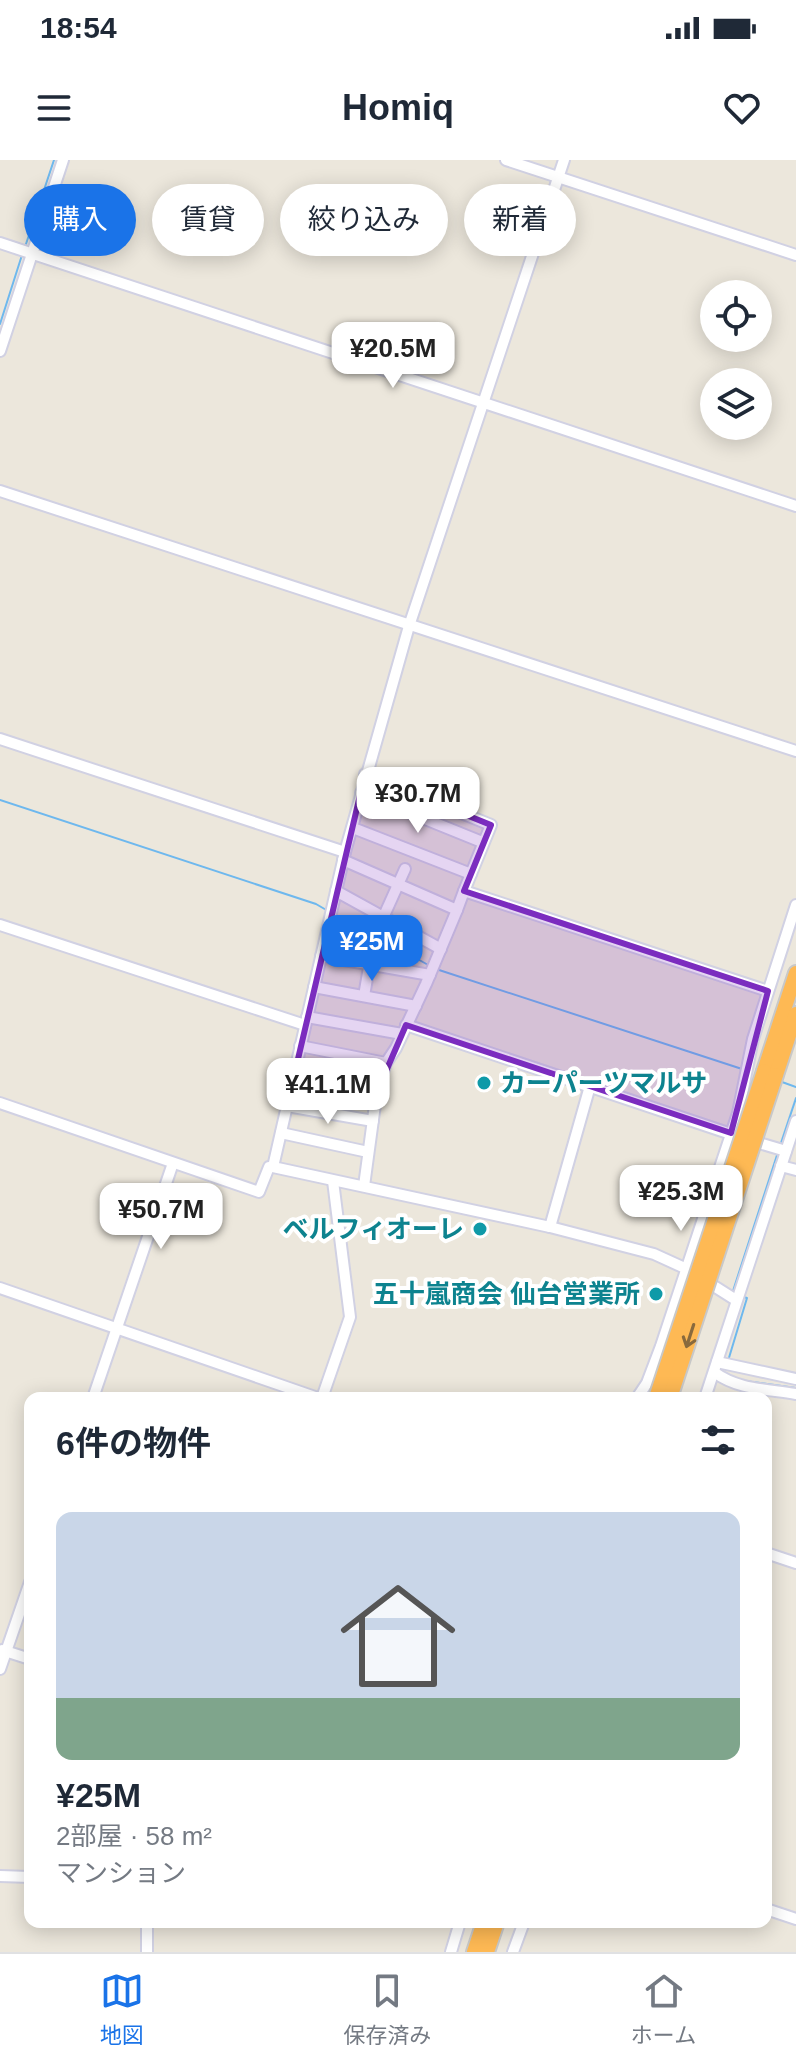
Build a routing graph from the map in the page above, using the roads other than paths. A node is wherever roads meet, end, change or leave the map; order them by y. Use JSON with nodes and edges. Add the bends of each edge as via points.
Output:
{"nodes":[{"id":1,"x":63,"y":160,"type":"edge"},
{"id":2,"x":506,"y":160,"type":"edge"},
{"id":3,"x":564,"y":160,"type":"edge"},
{"id":4,"x":558,"y":177,"type":"junction"},
{"id":5,"x":55,"y":184,"type":"edge"},
{"id":6,"x":0,"y":243,"type":"edge"},
{"id":7,"x":24,"y":250,"type":"edge"},
{"id":8,"x":796,"y":255,"type":"edge"},
{"id":9,"x":31,"y":256,"type":"edge"},
{"id":10,"x":41,"y":256,"type":"edge"},
{"id":11,"x":0,"y":351,"type":"edge"},
{"id":12,"x":482,"y":402,"type":"junction"},
{"id":13,"x":0,"y":491,"type":"edge"},
{"id":14,"x":796,"y":506,"type":"edge"},
{"id":15,"x":409,"y":626,"type":"junction"},
{"id":16,"x":0,"y":739,"type":"edge"},
{"id":17,"x":796,"y":751,"type":"edge"},
{"id":18,"x":365,"y":774,"type":"junction"},
{"id":19,"x":361,"y":793,"type":"junction"},
{"id":20,"x":353,"y":828,"type":"junction"},
{"id":21,"x":482,"y":842,"type":"junction"},
{"id":22,"x":344,"y":856,"type":"junction"},
{"id":23,"x":405,"y":869,"type":"dead end"},
{"id":24,"x":471,"y":874,"type":"junction"},
{"id":25,"x":398,"y":884,"type":"junction"},
{"id":26,"x":336,"y":891,"type":"junction"},
{"id":27,"x":464,"y":891,"type":"junction"},
{"id":28,"x":796,"y":905,"type":"edge"},
{"id":29,"x":457,"y":910,"type":"junction"},
{"id":30,"x":383,"y":917,"type":"junction"},
{"id":31,"x":0,"y":925,"type":"edge"},
{"id":32,"x":441,"y":949,"type":"junction"},
{"id":33,"x":321,"y":956,"type":"junction"},
{"id":34,"x":370,"y":966,"type":"junction"},
{"id":35,"x":432,"y":969,"type":"junction"},
{"id":36,"x":796,"y":973,"type":"edge"},
{"id":37,"x":314,"y":987,"type":"junction"},
{"id":38,"x":768,"y":991,"type":"junction"},
{"id":39,"x":364,"y":996,"type":"junction"},
{"id":40,"x":416,"y":1006,"type":"junction"},
{"id":41,"x":796,"y":1014,"type":"edge"},
{"id":42,"x":306,"y":1021,"type":"junction"},
{"id":43,"x":404,"y":1030,"type":"junction"},
{"id":44,"x":300,"y":1046,"type":"junction"},
{"id":45,"x":386,"y":1063,"type":"junction"},
{"id":46,"x":770,"y":1073,"type":"junction"},
{"id":47,"x":294,"y":1076,"type":"junction"},
{"id":48,"x":590,"y":1086,"type":"junction"},
{"id":49,"x":377,"y":1092,"type":"junction"},
{"id":50,"x":0,"y":1103,"type":"edge"},
{"id":51,"x":287,"y":1106,"type":"junction"},
{"id":52,"x":373,"y":1121,"type":"junction"},
{"id":53,"x":796,"y":1121,"type":"edge"},
{"id":54,"x":281,"y":1133,"type":"junction"},
{"id":55,"x":731,"y":1133,"type":"junction"},
{"id":56,"x":781,"y":1150,"type":"junction"},
{"id":57,"x":368,"y":1152,"type":"junction"},
{"id":58,"x":173,"y":1163,"type":"junction"},
{"id":59,"x":781,"y":1166,"type":"junction"},
{"id":60,"x":273,"y":1167,"type":"junction"},
{"id":61,"x":796,"y":1170,"type":"edge"},
{"id":62,"x":333,"y":1181,"type":"junction"},
{"id":63,"x":364,"y":1186,"type":"junction"},
{"id":64,"x":550,"y":1227,"type":"junction"},
{"id":65,"x":687,"y":1269,"type":"junction"},
{"id":66,"x":0,"y":1288,"type":"edge"},
{"id":67,"x":736,"y":1300,"type":"junction"},
{"id":68,"x":117,"y":1329,"type":"junction"},
{"id":69,"x":717,"y":1366,"type":"junction"},
{"id":70,"x":796,"y":1379,"type":"edge"},
{"id":71,"x":95,"y":1392,"type":"edge"},
{"id":72,"x":302,"y":1392,"type":"edge"},
{"id":73,"x":322,"y":1392,"type":"edge"},
{"id":74,"x":641,"y":1392,"type":"edge"},
{"id":75,"x":658,"y":1392,"type":"edge"},
{"id":76,"x":672,"y":1392,"type":"edge"},
{"id":77,"x":707,"y":1392,"type":"edge"},
{"id":78,"x":796,"y":1394,"type":"edge"},
{"id":79,"x":772,"y":1555,"type":"edge"},
{"id":80,"x":796,"y":1563,"type":"edge"},
{"id":81,"x":24,"y":1597,"type":"edge"},
{"id":82,"x":3,"y":1650,"type":"edge"},
{"id":83,"x":24,"y":1657,"type":"edge"},
{"id":84,"x":0,"y":1669,"type":"edge"},
{"id":85,"x":0,"y":1876,"type":"edge"},
{"id":86,"x":24,"y":1877,"type":"edge"},
{"id":87,"x":772,"y":1911,"type":"edge"},
{"id":88,"x":796,"y":1919,"type":"edge"},
{"id":89,"x":147,"y":1928,"type":"edge"},
{"id":90,"x":458,"y":1928,"type":"edge"},
{"id":91,"x":482,"y":1928,"type":"edge"},
{"id":92,"x":495,"y":1928,"type":"edge"},
{"id":93,"x":522,"y":1928,"type":"edge"},
{"id":94,"x":147,"y":1952,"type":"edge"},
{"id":95,"x":451,"y":1952,"type":"edge"},
{"id":96,"x":474,"y":1952,"type":"edge"},
{"id":97,"x":487,"y":1952,"type":"edge"},
{"id":98,"x":513,"y":1952,"type":"edge"}],
"edges":[{"from":1,"to":5,"type":"street"},
{"from":2,"to":4,"type":"street"},
{"from":3,"to":4,"type":"street"},
{"from":4,"to":8,"type":"street"},
{"from":4,"to":12,"type":"street"},
{"from":6,"to":7,"type":"street"},
{"from":9,"to":11,"type":"street"},
{"from":10,"to":12,"type":"street"},
{"from":12,"to":14,"type":"street"},
{"from":12,"to":15,"type":"street"},
{"from":13,"to":15,"type":"street"},
{"from":15,"to":17,"type":"street"},
{"from":15,"to":18,"type":"street"},
{"from":16,"to":22,"type":"street"},
{"from":18,"to":19,"type":"street"},
{"from":18,"to":21,"type":"street","via":[[491,825]]},
{"from":19,"to":20,"type":"street"},
{"from":19,"to":21,"type":"street"},
{"from":20,"to":22,"type":"street"},
{"from":20,"to":24,"type":"street"},
{"from":21,"to":24,"type":"street"},
{"from":22,"to":25,"type":"street"},
{"from":22,"to":26,"type":"street"},
{"from":23,"to":25,"type":"street"},
{"from":24,"to":27,"type":"street"},
{"from":25,"to":29,"type":"street"},
{"from":25,"to":30,"type":"street"},
{"from":26,"to":30,"type":"street"},
{"from":26,"to":33,"type":"street"},
{"from":27,"to":29,"type":"street"},
{"from":27,"to":38,"type":"street"},
{"from":28,"to":38,"type":"street"},
{"from":29,"to":32,"type":"street"},
{"from":30,"to":32,"type":"street"},
{"from":30,"to":34,"type":"street"},
{"from":31,"to":42,"type":"street"},
{"from":32,"to":35,"type":"street"},
{"from":33,"to":34,"type":"street"},
{"from":33,"to":37,"type":"street"},
{"from":34,"to":35,"type":"street"},
{"from":34,"to":39,"type":"street"},
{"from":35,"to":40,"type":"street"},
{"from":36,"to":46,"type":"highway"},
{"from":37,"to":39,"type":"street"},
{"from":37,"to":42,"type":"street"},
{"from":38,"to":55,"type":"street"},
{"from":39,"to":40,"type":"street"},
{"from":40,"to":43,"type":"street"},
{"from":41,"to":46,"type":"highway"},
{"from":42,"to":43,"type":"street"},
{"from":42,"to":44,"type":"street"},
{"from":43,"to":45,"type":"street"},
{"from":43,"to":48,"type":"street"},
{"from":44,"to":45,"type":"street"},
{"from":44,"to":47,"type":"street"},
{"from":45,"to":49,"type":"street"},
{"from":46,"to":75,"type":"highway","bridge":true},
{"from":46,"to":76,"type":"highway","one_way":true,"bridge":true},
{"from":47,"to":49,"type":"street"},
{"from":47,"to":51,"type":"street"},
{"from":48,"to":55,"type":"street"},
{"from":48,"to":64,"type":"street"},
{"from":49,"to":52,"type":"street"},
{"from":50,"to":58,"type":"street"},
{"from":51,"to":52,"type":"street"},
{"from":51,"to":54,"type":"street"},
{"from":52,"to":57,"type":"street"},
{"from":53,"to":56,"type":"street"},
{"from":54,"to":57,"type":"street"},
{"from":54,"to":60,"type":"street"},
{"from":55,"to":56,"type":"street"},
{"from":55,"to":65,"type":"street"},
{"from":56,"to":59,"type":"street"},
{"from":57,"to":63,"type":"street"},
{"from":58,"to":60,"type":"street","via":[[259,1192]]},
{"from":58,"to":68,"type":"street"},
{"from":59,"to":61,"type":"street"},
{"from":59,"to":67,"type":"street"},
{"from":60,"to":62,"type":"street"},
{"from":62,"to":63,"type":"street"},
{"from":62,"to":73,"type":"street","via":[[350,1317]]},
{"from":63,"to":64,"type":"street"},
{"from":64,"to":65,"type":"street","via":[[654,1254]]},
{"from":65,"to":67,"type":"street"},
{"from":65,"to":74,"type":"street"},
{"from":66,"to":68,"type":"street"},
{"from":67,"to":69,"type":"street"},
{"from":68,"to":71,"type":"street"},
{"from":68,"to":72,"type":"street"},
{"from":69,"to":70,"type":"street"},
{"from":69,"to":77,"type":"street"},
{"from":69,"to":78,"type":"street","via":[[727,1381]]},
{"from":79,"to":80,"type":"street"},
{"from":81,"to":82,"type":"street"},
{"from":82,"to":83,"type":"street"},
{"from":82,"to":84,"type":"street"},
{"from":85,"to":86,"type":"street"},
{"from":87,"to":88,"type":"street"},
{"from":89,"to":94,"type":"street"},
{"from":90,"to":95,"type":"street"},
{"from":91,"to":96,"type":"highway"},
{"from":92,"to":97,"type":"highway"},
{"from":93,"to":98,"type":"street"}]}
